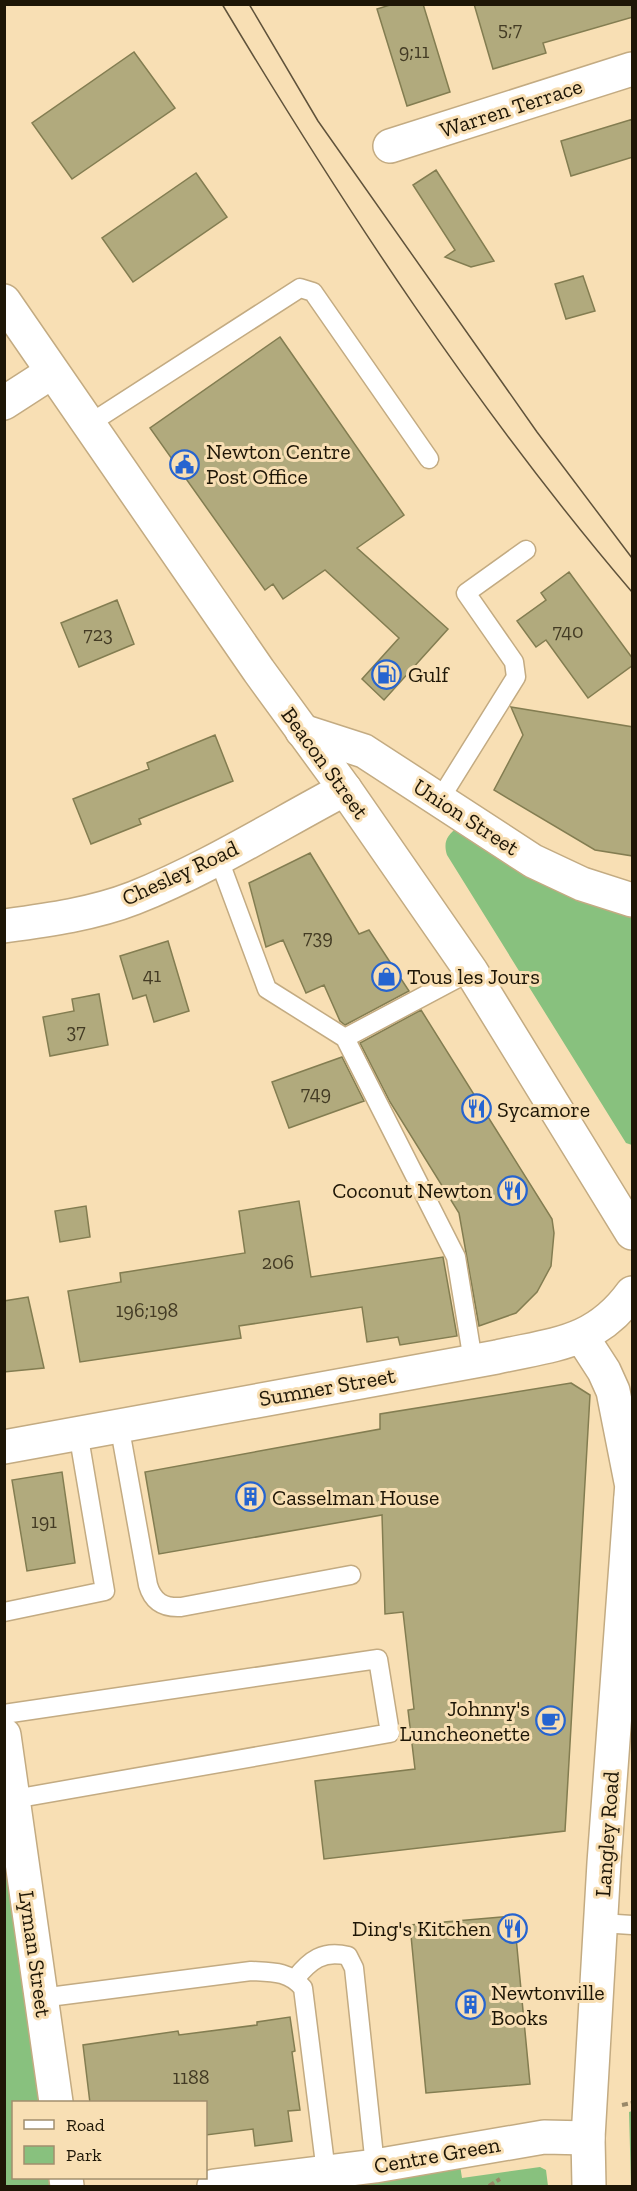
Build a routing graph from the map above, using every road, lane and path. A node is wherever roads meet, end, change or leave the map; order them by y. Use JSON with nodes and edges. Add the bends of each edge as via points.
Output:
{"nodes":[{"id":1,"x":633,"y":69,"type":"edge"},
{"id":2,"x":390,"y":146,"type":"dead end"},
{"id":3,"x":4,"y":301,"type":"edge"},
{"id":4,"x":52,"y":372,"type":"junction"},
{"id":5,"x":4,"y":403,"type":"edge"},
{"id":6,"x":88,"y":424,"type":"junction"},
{"id":7,"x":429,"y":459,"type":"dead end"},
{"id":8,"x":526,"y":550,"type":"dead end"},
{"id":9,"x":302,"y":730,"type":"junction"},
{"id":10,"x":345,"y":789,"type":"junction"},
{"id":11,"x":440,"y":800,"type":"junction"},
{"id":12,"x":218,"y":857,"type":"junction"},
{"id":13,"x":633,"y":900,"type":"edge"},
{"id":14,"x":4,"y":926,"type":"edge"},
{"id":15,"x":471,"y":971,"type":"junction"},
{"id":16,"x":345,"y":1038,"type":"junction"},
{"id":17,"x":633,"y":1233,"type":"edge"},
{"id":18,"x":633,"y":1293,"type":"edge"},
{"id":19,"x":582,"y":1337,"type":"junction"},
{"id":20,"x":473,"y":1361,"type":"junction"},
{"id":21,"x":119,"y":1424,"type":"junction"},
{"id":22,"x":78,"y":1432,"type":"junction"},
{"id":23,"x":4,"y":1447,"type":"edge"},
{"id":24,"x":632,"y":1491,"type":"edge"},
{"id":25,"x":351,"y":1575,"type":"dead end"},
{"id":26,"x":4,"y":1612,"type":"edge"},
{"id":27,"x":4,"y":1714,"type":"edge"},
{"id":28,"x":4,"y":1735,"type":"edge"},
{"id":29,"x":14,"y":1799,"type":"junction"},
{"id":30,"x":617,"y":1924,"type":"edge"},
{"id":31,"x":295,"y":1979,"type":"junction"},
{"id":32,"x":41,"y":1998,"type":"junction"},
{"id":33,"x":56,"y":2101,"type":"edge"},
{"id":34,"x":633,"y":2103,"type":"edge"},
{"id":35,"x":622,"y":2105,"type":"dead end"},
{"id":36,"x":588,"y":2138,"type":"junction"},
{"id":37,"x":375,"y":2166,"type":"junction"},
{"id":38,"x":326,"y":2172,"type":"junction"},
{"id":39,"x":214,"y":2187,"type":"edge"},
{"id":40,"x":589,"y":2187,"type":"edge"}],
"edges":[{"from":1,"to":2,"type":"street","name":"Warren Terrace"},
{"from":3,"to":4,"type":"street","name":"Beacon Street"},
{"from":4,"to":5,"type":"street"},
{"from":4,"to":6,"type":"street","name":"Beacon Street"},
{"from":6,"to":7,"type":"lane","via":[[300,288],[313,292]]},
{"from":6,"to":9,"type":"street","name":"Beacon Street"},
{"from":8,"to":11,"type":"lane","via":[[466,593],[514,662],[516,678]]},
{"from":9,"to":10,"type":"street","name":"Beacon Street"},
{"from":9,"to":11,"type":"street","name":"Union Street","via":[[364,751]]},
{"from":10,"to":12,"type":"street","name":"Chesley Road"},
{"from":10,"to":15,"type":"street","name":"Beacon Street"},
{"from":11,"to":13,"type":"street","name":"Union Street","via":[[533,861],[582,884]]},
{"from":12,"to":14,"type":"street","name":"Chesley Road","via":[[133,898],[54,919]]},
{"from":12,"to":16,"type":"lane","via":[[267,989]]},
{"from":15,"to":16,"type":"lane"},
{"from":15,"to":17,"type":"street","name":"Beacon Street"},
{"from":16,"to":20,"type":"lane","via":[[456,1257]]},
{"from":18,"to":19,"type":"street","name":"Sumner Street","via":[[610,1320]]},
{"from":19,"to":20,"type":"street","name":"Sumner Street"},
{"from":19,"to":24,"type":"street","name":"Langley Road","via":[[613,1392]]},
{"from":20,"to":21,"type":"street","name":"Sumner Street"},
{"from":21,"to":22,"type":"street","name":"Sumner Street"},
{"from":21,"to":25,"type":"lane","via":[[148,1585],[160,1604],[182,1607]]},
{"from":22,"to":23,"type":"street","name":"Sumner Street"},
{"from":22,"to":26,"type":"lane","via":[[105,1592]]},
{"from":24,"to":30,"type":"street","name":"Langley Road"},
{"from":27,"to":29,"type":"lane","via":[[378,1659],[390,1733]]},
{"from":28,"to":29,"type":"street","name":"Lyman Street"},
{"from":29,"to":32,"type":"street","name":"Lyman Street"},
{"from":30,"to":36,"type":"street","name":"Langley Road"},
{"from":31,"to":32,"type":"lane","via":[[279,1972],[251,1971]]},
{"from":31,"to":37,"type":"lane","via":[[321,1955],[348,1956],[354,1968]]},
{"from":31,"to":38,"type":"lane","via":[[303,1988]]},
{"from":32,"to":33,"type":"street","name":"Lyman Street"},
{"from":34,"to":35,"type":"path"},
{"from":36,"to":37,"type":"street","name":"Centre Green","via":[[544,2137]]},
{"from":36,"to":40,"type":"street","name":"Langley Road"},
{"from":37,"to":38,"type":"street","name":"Centre Green"},
{"from":38,"to":39,"type":"street","name":"Centre Green"}]}
